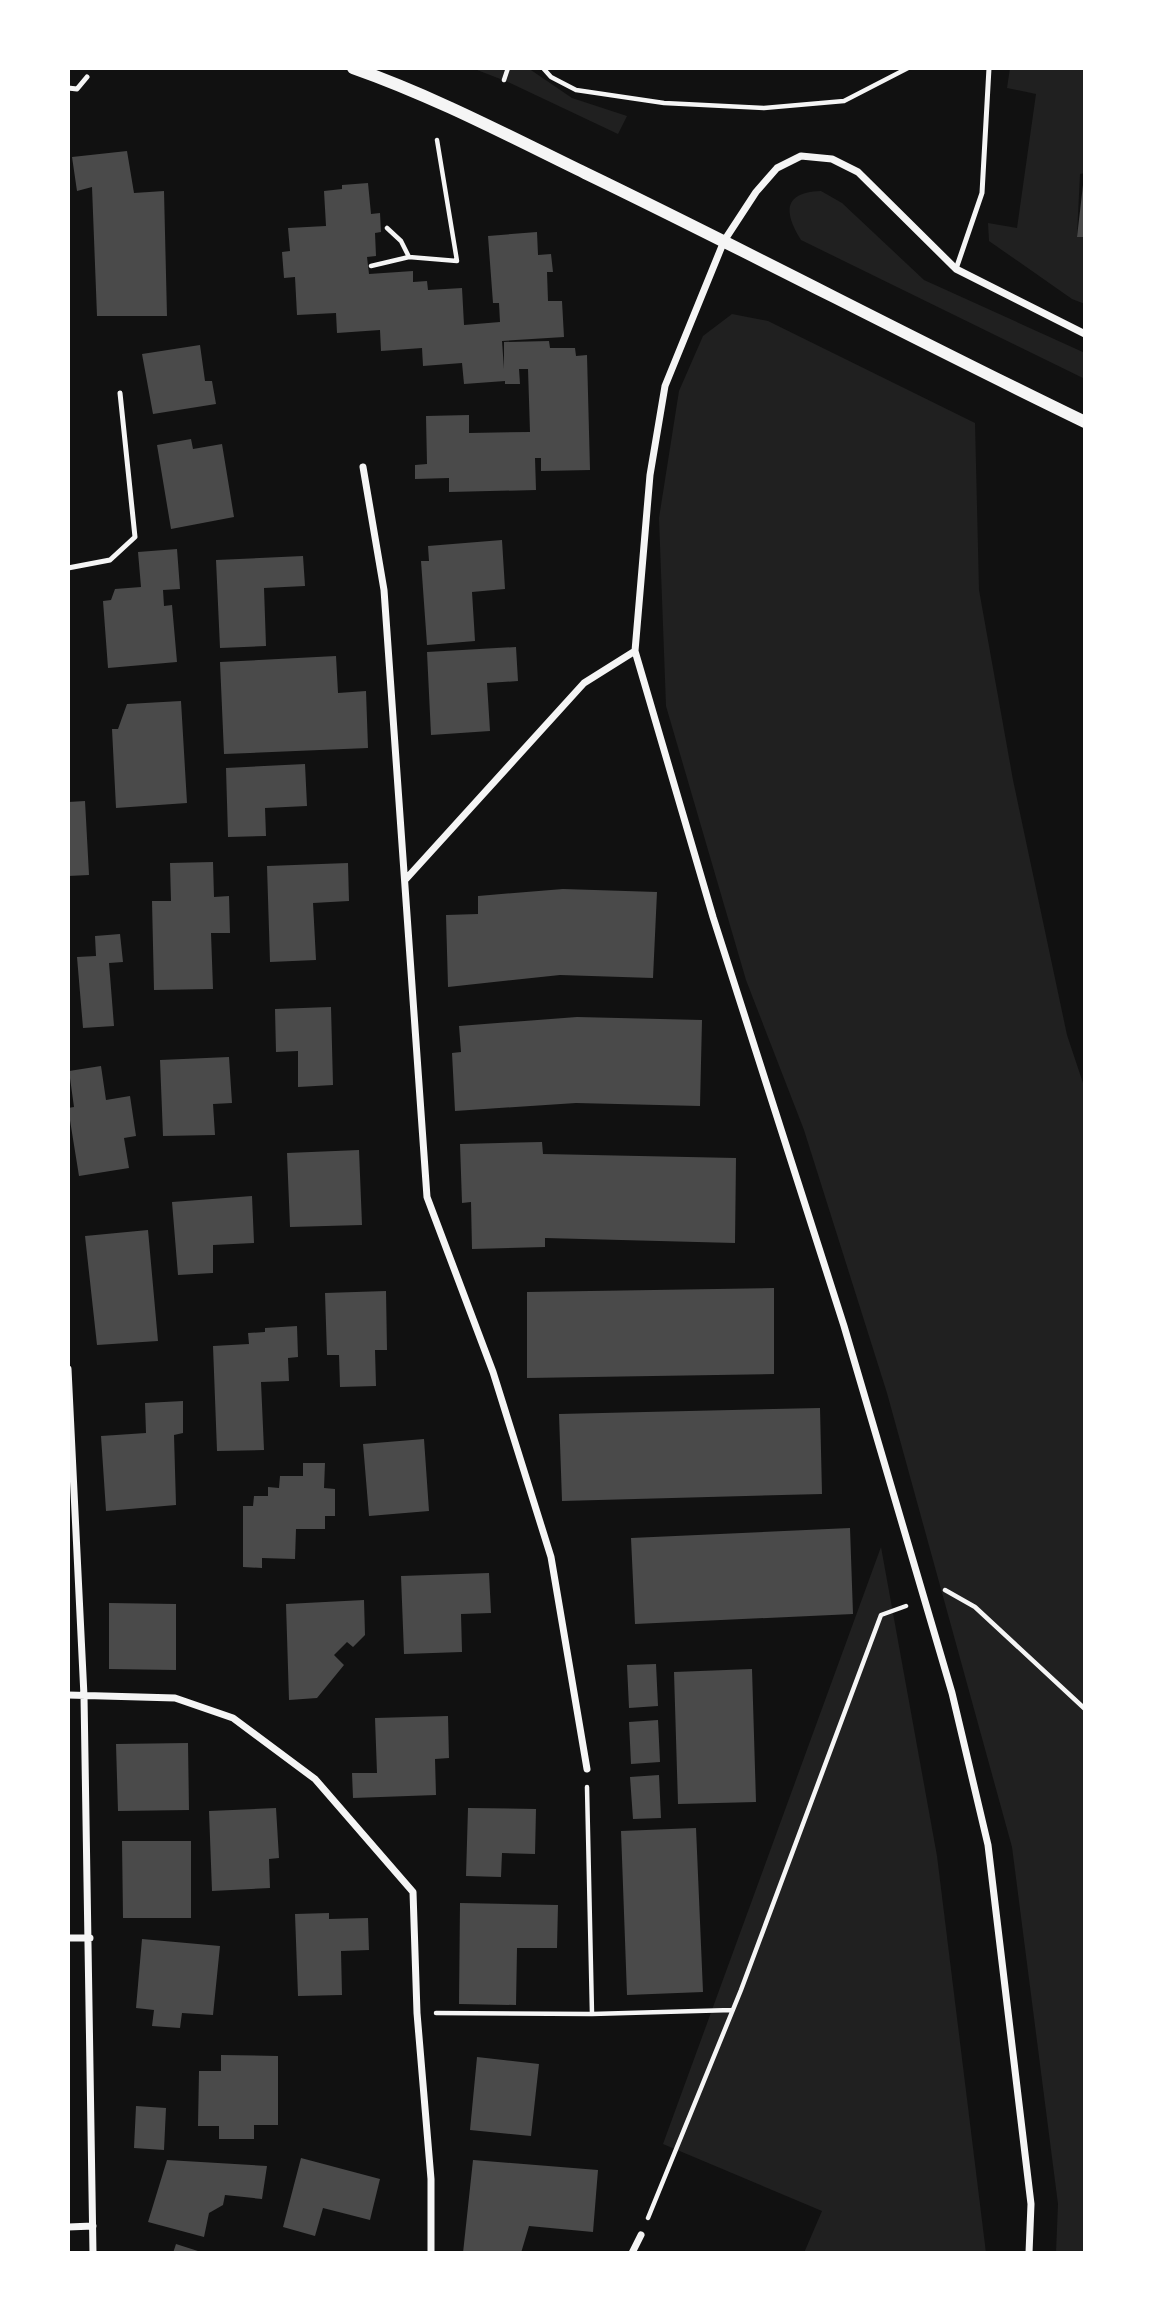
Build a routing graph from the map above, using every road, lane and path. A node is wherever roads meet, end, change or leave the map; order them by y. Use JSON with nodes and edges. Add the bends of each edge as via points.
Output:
{"nodes":[{"id":1,"x":353,"y":68,"type":"edge"},
{"id":2,"x":508,"y":68,"type":"edge"},
{"id":3,"x":543,"y":68,"type":"edge"},
{"id":4,"x":908,"y":68,"type":"edge"},
{"id":5,"x":989,"y":68,"type":"edge"},
{"id":6,"x":87,"y":77,"type":"dead end"},
{"id":7,"x":504,"y":80,"type":"dead end"},
{"id":8,"x":68,"y":88,"type":"edge"},
{"id":9,"x":436,"y":140,"type":"dead end"},
{"id":10,"x":387,"y":228,"type":"dead end"},
{"id":11,"x":724,"y":241,"type":"junction"},
{"id":12,"x":409,"y":257,"type":"junction"},
{"id":13,"x":371,"y":266,"type":"dead end"},
{"id":14,"x":956,"y":269,"type":"junction"},
{"id":15,"x":1085,"y":334,"type":"edge"},
{"id":16,"x":120,"y":393,"type":"dead end"},
{"id":17,"x":1085,"y":422,"type":"edge"},
{"id":18,"x":363,"y":467,"type":"dead end"},
{"id":19,"x":68,"y":568,"type":"edge"},
{"id":20,"x":635,"y":652,"type":"junction"},
{"id":21,"x":406,"y":879,"type":"junction"},
{"id":22,"x":68,"y":1369,"type":"edge"},
{"id":23,"x":70,"y":1441,"type":"edge"},
{"id":24,"x":918,"y":1573,"type":"junction"},
{"id":25,"x":909,"y":1605,"type":"dead end"},
{"id":26,"x":68,"y":1695,"type":"edge"},
{"id":27,"x":84,"y":1696,"type":"junction"},
{"id":28,"x":1085,"y":1709,"type":"edge"},
{"id":29,"x":587,"y":1769,"type":"joint"},
{"id":30,"x":68,"y":1938,"type":"edge"},
{"id":31,"x":90,"y":1938,"type":"junction"},
{"id":32,"x":732,"y":2010,"type":"junction"},
{"id":33,"x":417,"y":2013,"type":"junction"},
{"id":34,"x":592,"y":2014,"type":"junction"},
{"id":35,"x":93,"y":2226,"type":"junction"},
{"id":36,"x":68,"y":2227,"type":"edge"},
{"id":37,"x":641,"y":2235,"type":"joint"},
{"id":38,"x":93,"y":2253,"type":"edge"},
{"id":39,"x":431,"y":2253,"type":"edge"},
{"id":40,"x":632,"y":2253,"type":"edge"},
{"id":41,"x":1029,"y":2253,"type":"edge"}],
"edges":[{"from":1,"to":11,"type":"street","via":[[406,87]]},
{"from":2,"to":7,"type":"path"},
{"from":3,"to":4,"type":"path","via":[[576,90],[664,103],[764,108],[844,101]]},
{"from":5,"to":14,"type":"lane","via":[[982,193]]},
{"from":6,"to":8,"type":"lane","via":[[76,89]]},
{"from":9,"to":12,"type":"path","via":[[457,261]]},
{"from":10,"to":12,"type":"path"},
{"from":11,"to":14,"type":"street","via":[[777,168],[801,156],[832,159],[858,172]]},
{"from":11,"to":17,"type":"street"},
{"from":11,"to":20,"type":"street","via":[[665,386],[650,475]]},
{"from":12,"to":13,"type":"path"},
{"from":14,"to":15,"type":"street"},
{"from":16,"to":19,"type":"lane","via":[[135,537],[110,560]]},
{"from":18,"to":21,"type":"street","via":[[384,590]]},
{"from":20,"to":21,"type":"street","via":[[584,684]]},
{"from":20,"to":24,"type":"street"},
{"from":21,"to":29,"type":"street","via":[[427,1197],[493,1372],[551,1557]]},
{"from":22,"to":23,"type":"street"},
{"from":23,"to":27,"type":"street"},
{"from":24,"to":28,"type":"path","via":[[975,1607]]},
{"from":24,"to":41,"type":"street","via":[[988,1845],[1031,2204]]},
{"from":25,"to":32,"type":"path","via":[[881,1615]]},
{"from":26,"to":27,"type":"street"},
{"from":27,"to":31,"type":"street"},
{"from":27,"to":33,"type":"street","via":[[175,1698],[233,1718],[315,1779],[413,1892]]},
{"from":29,"to":34,"type":"path"},
{"from":30,"to":31,"type":"street"},
{"from":31,"to":35,"type":"street"},
{"from":32,"to":34,"type":"path"},
{"from":32,"to":37,"type":"path"},
{"from":33,"to":34,"type":"path"},
{"from":33,"to":39,"type":"street","via":[[431,2179]]},
{"from":35,"to":36,"type":"street"},
{"from":35,"to":38,"type":"street"},
{"from":37,"to":40,"type":"street"}]}
